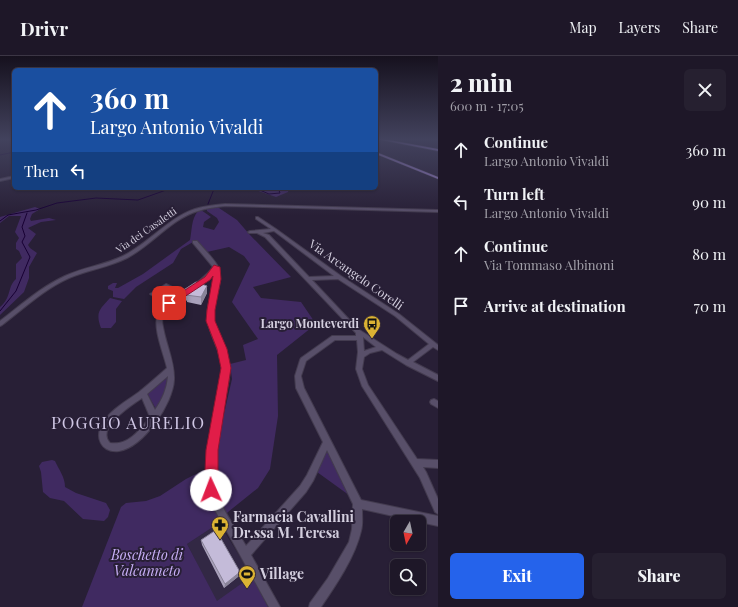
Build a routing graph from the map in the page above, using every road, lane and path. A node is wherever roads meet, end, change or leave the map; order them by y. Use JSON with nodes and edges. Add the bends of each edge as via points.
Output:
{"nodes":[{"id":1,"x":404,"y":165,"type":"edge"},
{"id":2,"x":12,"y":177,"type":"edge"},
{"id":3,"x":438,"y":178,"type":"edge"},
{"id":4,"x":0,"y":180,"type":"edge"},
{"id":5,"x":438,"y":211,"type":"edge"},
{"id":6,"x":257,"y":218,"type":"dead end"},
{"id":7,"x":275,"y":230,"type":"junction"},
{"id":8,"x":250,"y":232,"type":"dead end"},
{"id":9,"x":258,"y":232,"type":"junction"},
{"id":10,"x":195,"y":242,"type":"dead end"},
{"id":11,"x":216,"y":267,"type":"junction"},
{"id":12,"x":339,"y":277,"type":"junction"},
{"id":13,"x":308,"y":279,"type":"junction"},
{"id":14,"x":195,"y":286,"type":"junction"},
{"id":15,"x":209,"y":290,"type":"junction"},
{"id":16,"x":153,"y":294,"type":"dead end"},
{"id":17,"x":183,"y":294,"type":"junction"},
{"id":18,"x":0,"y":324,"type":"edge"},
{"id":19,"x":359,"y":336,"type":"junction"},
{"id":20,"x":435,"y":347,"type":"edge"},
{"id":21,"x":381,"y":348,"type":"junction"},
{"id":22,"x":361,"y":356,"type":"junction"},
{"id":23,"x":408,"y":363,"type":"junction"},
{"id":24,"x":171,"y":369,"type":"junction"},
{"id":25,"x":438,"y":378,"type":"edge"},
{"id":26,"x":143,"y":393,"type":"junction"},
{"id":27,"x":154,"y":418,"type":"junction"},
{"id":28,"x":326,"y":441,"type":"junction"},
{"id":29,"x":416,"y":463,"type":"junction"},
{"id":30,"x":438,"y":464,"type":"edge"},
{"id":31,"x":358,"y":504,"type":"junction"},
{"id":32,"x":438,"y":509,"type":"edge"},
{"id":33,"x":438,"y":521,"type":"edge"},
{"id":34,"x":245,"y":555,"type":"junction"},
{"id":35,"x":275,"y":607,"type":"edge"},
{"id":36,"x":314,"y":607,"type":"edge"}],
"edges":[{"from":1,"to":3,"type":"main road"},
{"from":2,"to":4,"type":"street"},
{"from":5,"to":18,"type":"street","name":"Via dei Casaletti","via":[[210,206],[183,215],[126,257],[58,282]]},
{"from":6,"to":7,"type":"street","name":"Via Arcangelo Corelli"},
{"from":7,"to":9,"type":"street"},
{"from":7,"to":12,"type":"street","name":"Via Arcangelo Corelli"},
{"from":8,"to":9,"type":"street"},
{"from":9,"to":13,"type":"street","via":[[267,235]]},
{"from":10,"to":11,"type":"street"},
{"from":11,"to":14,"type":"street","via":[[210,276]]},
{"from":11,"to":15,"type":"street","via":[[217,279]]},
{"from":12,"to":13,"type":"street"},
{"from":12,"to":20,"type":"street","name":"Via Arcangelo Corelli","via":[[397,315]]},
{"from":13,"to":19,"type":"street"},
{"from":14,"to":15,"type":"street"},
{"from":14,"to":17,"type":"street"},
{"from":15,"to":34,"type":"street","via":[[211,321],[226,368],[212,445],[211,486],[218,507]]},
{"from":16,"to":17,"type":"street","via":[[166,286]]},
{"from":17,"to":24,"type":"street","via":[[165,307],[159,318]]},
{"from":19,"to":21,"type":"street"},
{"from":19,"to":22,"type":"street"},
{"from":19,"to":28,"type":"street","via":[[334,338],[300,364],[299,385]]},
{"from":20,"to":23,"type":"street"},
{"from":21,"to":22,"type":"street","via":[[370,350]]},
{"from":21,"to":23,"type":"street"},
{"from":22,"to":29,"type":"street","via":[[359,369],[366,388]]},
{"from":23,"to":25,"type":"street"},
{"from":24,"to":26,"type":"street"},
{"from":24,"to":27,"type":"street","via":[[168,394]]},
{"from":26,"to":27,"type":"street"},
{"from":26,"to":27,"type":"street","via":[[108,421],[103,430],[103,440],[112,448],[124,446],[140,435]]},
{"from":28,"to":31,"type":"street"},
{"from":28,"to":34,"type":"street","via":[[302,490]]},
{"from":29,"to":30,"type":"street"},
{"from":29,"to":32,"type":"street"},
{"from":31,"to":33,"type":"street"},
{"from":31,"to":36,"type":"street","via":[[352,546],[329,587]]},
{"from":34,"to":35,"type":"street"}]}
